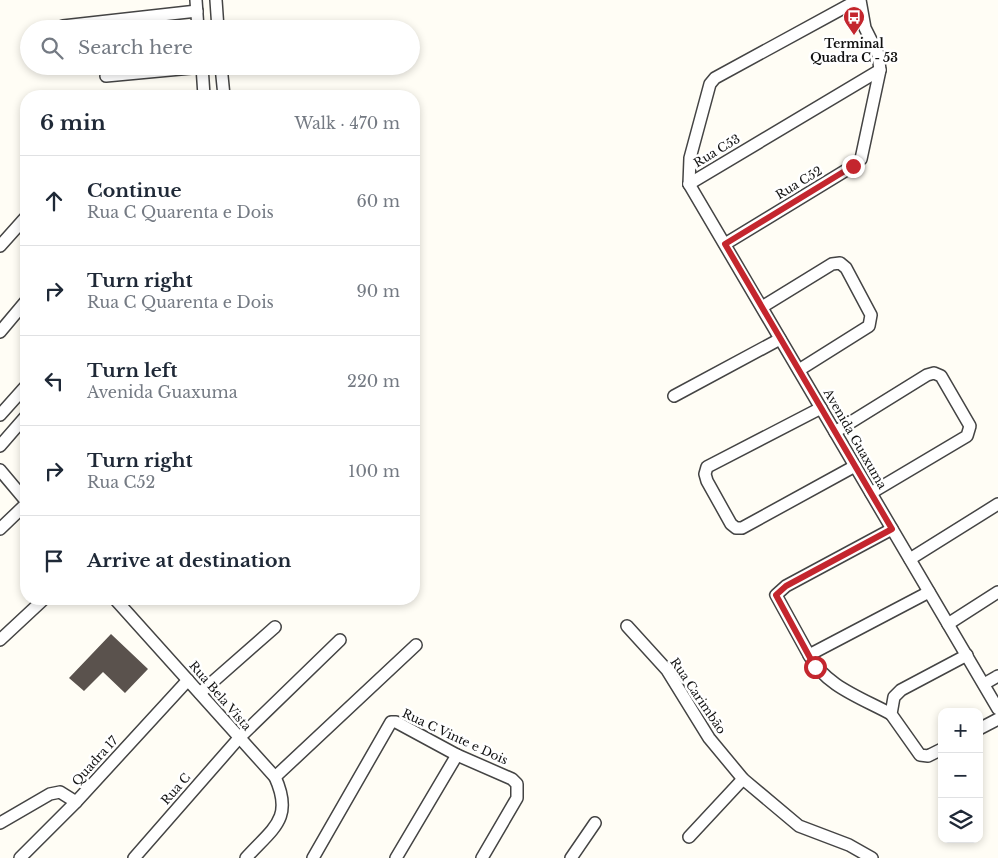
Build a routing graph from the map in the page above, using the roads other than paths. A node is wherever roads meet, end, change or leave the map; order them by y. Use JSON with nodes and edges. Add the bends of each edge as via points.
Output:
{"nodes":[{"id":1,"x":216,"y":0,"type":"edge"},
{"id":2,"x":859,"y":0,"type":"edge"},
{"id":3,"x":196,"y":5,"type":"edge"},
{"id":4,"x":101,"y":20,"type":"edge"},
{"id":5,"x":197,"y":20,"type":"edge"},
{"id":6,"x":217,"y":20,"type":"edge"},
{"id":7,"x":880,"y":70,"type":"junction"},
{"id":8,"x":116,"y":75,"type":"edge"},
{"id":9,"x":203,"y":75,"type":"edge"},
{"id":10,"x":223,"y":75,"type":"edge"},
{"id":11,"x":106,"y":76,"type":"dead end"},
{"id":12,"x":204,"y":90,"type":"edge"},
{"id":13,"x":224,"y":90,"type":"edge"},
{"id":14,"x":689,"y":184,"type":"junction"},
{"id":15,"x":20,"y":224,"type":"edge"},
{"id":16,"x":725,"y":244,"type":"junction"},
{"id":17,"x":0,"y":246,"type":"edge"},
{"id":18,"x":762,"y":307,"type":"junction"},
{"id":19,"x":20,"y":309,"type":"edge"},
{"id":20,"x":0,"y":332,"type":"edge"},
{"id":21,"x":780,"y":339,"type":"junction"},
{"id":22,"x":799,"y":370,"type":"junction"},
{"id":23,"x":20,"y":393,"type":"edge"},
{"id":24,"x":674,"y":396,"type":"dead end"},
{"id":25,"x":821,"y":408,"type":"junction"},
{"id":26,"x":0,"y":415,"type":"edge"},
{"id":27,"x":20,"y":423,"type":"edge"},
{"id":28,"x":835,"y":432,"type":"junction"},
{"id":29,"x":0,"y":446,"type":"edge"},
{"id":30,"x":855,"y":466,"type":"junction"},
{"id":31,"x":0,"y":470,"type":"edge"},
{"id":32,"x":871,"y":493,"type":"junction"},
{"id":33,"x":20,"y":495,"type":"edge"},
{"id":34,"x":998,"y":504,"type":"edge"},
{"id":35,"x":20,"y":509,"type":"edge"},
{"id":36,"x":0,"y":529,"type":"edge"},
{"id":37,"x":892,"y":529,"type":"junction"},
{"id":38,"x":910,"y":559,"type":"junction"},
{"id":39,"x":929,"y":592,"type":"junction"},
{"id":40,"x":998,"y":592,"type":"edge"},
{"id":41,"x":38,"y":605,"type":"edge"},
{"id":42,"x":120,"y":605,"type":"edge"},
{"id":43,"x":948,"y":624,"type":"junction"},
{"id":44,"x":275,"y":626,"type":"dead end"},
{"id":45,"x":627,"y":626,"type":"dead end"},
{"id":46,"x":0,"y":640,"type":"edge"},
{"id":47,"x":340,"y":640,"type":"dead end"},
{"id":48,"x":416,"y":645,"type":"dead end"},
{"id":49,"x":809,"y":655,"type":"junction"},
{"id":50,"x":966,"y":655,"type":"junction"},
{"id":51,"x":998,"y":676,"type":"edge"},
{"id":52,"x":188,"y":680,"type":"junction"},
{"id":53,"x":984,"y":684,"type":"junction"},
{"id":54,"x":200,"y":693,"type":"junction"},
{"id":55,"x":998,"y":709,"type":"edge"},
{"id":56,"x":891,"y":714,"type":"junction"},
{"id":57,"x":998,"y":719,"type":"edge"},
{"id":58,"x":983,"y":727,"type":"edge"},
{"id":59,"x":239,"y":738,"type":"junction"},
{"id":60,"x":938,"y":751,"type":"edge"},
{"id":61,"x":457,"y":755,"type":"junction"},
{"id":62,"x":275,"y":777,"type":"junction"},
{"id":63,"x":743,"y":779,"type":"junction"},
{"id":64,"x":76,"y":802,"type":"junction"},
{"id":65,"x":0,"y":823,"type":"edge"},
{"id":66,"x":595,"y":823,"type":"dead end"},
{"id":67,"x":689,"y":837,"type":"dead end"},
{"id":68,"x":20,"y":858,"type":"edge"},
{"id":69,"x":134,"y":858,"type":"edge"},
{"id":70,"x":246,"y":858,"type":"edge"},
{"id":71,"x":313,"y":858,"type":"edge"},
{"id":72,"x":396,"y":858,"type":"edge"},
{"id":73,"x":482,"y":858,"type":"edge"},
{"id":74,"x":571,"y":858,"type":"edge"},
{"id":75,"x":872,"y":858,"type":"edge"}],
"edges":[{"from":1,"to":6,"type":"street"},
{"from":2,"to":7,"type":"street","name":"Rua C53","via":[[865,28],[878,54]]},
{"from":2,"to":14,"type":"street","name":"Rua C53","via":[[715,78],[710,84],[690,158]]},
{"from":3,"to":4,"type":"street"},
{"from":3,"to":5,"type":"street"},
{"from":7,"to":14,"type":"street","name":"Rua C53"},
{"from":7,"to":16,"type":"street","name":"Rua C52","via":[[861,158]]},
{"from":8,"to":11,"type":"street"},
{"from":9,"to":12,"type":"street"},
{"from":10,"to":13,"type":"street"},
{"from":14,"to":16,"type":"street","name":"Avenida Guaxuma"},
{"from":15,"to":17,"type":"street"},
{"from":16,"to":18,"type":"street","name":"Avenida Guaxuma"},
{"from":18,"to":21,"type":"street","name":"Avenida Guaxuma"},
{"from":18,"to":22,"type":"street","via":[[832,264],[840,263],[846,268],[871,315],[869,326]]},
{"from":19,"to":20,"type":"street"},
{"from":21,"to":22,"type":"street","name":"Avenida Guaxuma"},
{"from":21,"to":24,"type":"street"},
{"from":22,"to":25,"type":"street","name":"Avenida Guaxuma"},
{"from":23,"to":26,"type":"street"},
{"from":25,"to":28,"type":"street","name":"Avenida Guaxuma"},
{"from":25,"to":30,"type":"street","via":[[707,467],[707,481],[731,524],[742,528]]},
{"from":27,"to":29,"type":"street"},
{"from":28,"to":30,"type":"street","name":"Avenida Guaxuma"},
{"from":28,"to":32,"type":"street","via":[[927,375],[941,376],[970,426],[967,436]]},
{"from":30,"to":32,"type":"street","name":"Avenida Guaxuma"},
{"from":31,"to":33,"type":"street"},
{"from":32,"to":37,"type":"street","name":"Avenida Guaxuma"},
{"from":34,"to":38,"type":"street"},
{"from":35,"to":36,"type":"street"},
{"from":37,"to":38,"type":"street","name":"Avenida Guaxuma"},
{"from":37,"to":49,"type":"street","via":[[786,586],[776,595]]},
{"from":38,"to":39,"type":"street","name":"Avenida Guaxuma"},
{"from":39,"to":43,"type":"street","name":"Avenida Guaxuma"},
{"from":39,"to":49,"type":"street"},
{"from":40,"to":43,"type":"street"},
{"from":41,"to":46,"type":"street"},
{"from":42,"to":52,"type":"street","name":"Rua Bela Vista"},
{"from":43,"to":50,"type":"street","name":"Avenida Guaxuma"},
{"from":44,"to":54,"type":"street"},
{"from":45,"to":63,"type":"street","name":"Rua Carimbão","via":[[667,670],[709,738]]},
{"from":47,"to":59,"type":"street","name":"Rua C"},
{"from":48,"to":62,"type":"street"},
{"from":49,"to":56,"type":"street","via":[[815,667],[834,684]]},
{"from":50,"to":53,"type":"street","name":"Avenida Guaxuma"},
{"from":50,"to":56,"type":"street","via":[[901,690],[894,697]]},
{"from":51,"to":53,"type":"street"},
{"from":52,"to":54,"type":"street","name":"Rua Bela Vista"},
{"from":52,"to":64,"type":"street","name":"Quadra 17"},
{"from":53,"to":55,"type":"street","name":"Avenida Guaxuma"},
{"from":54,"to":59,"type":"street","name":"Rua Bela Vista"},
{"from":56,"to":60,"type":"street","via":[[920,755],[928,756]]},
{"from":57,"to":58,"type":"street"},
{"from":59,"to":62,"type":"street","name":"Rua Bela Vista"},
{"from":59,"to":69,"type":"street","name":"Rua C"},
{"from":61,"to":71,"type":"street","name":"Rua C Vinte e Dois","via":[[391,722]]},
{"from":61,"to":72,"type":"street"},
{"from":61,"to":73,"type":"street","name":"Rua C Vinte e Dois","via":[[517,784],[517,798]]},
{"from":62,"to":70,"type":"street","name":"Rua Bela Vista","via":[[283,794],[284,808],[280,820]]},
{"from":63,"to":67,"type":"street"},
{"from":63,"to":75,"type":"street","name":"Rua Carimbão","via":[[799,826],[849,845]]},
{"from":64,"to":65,"type":"street","via":[[60,792],[50,794]]},
{"from":64,"to":68,"type":"street","name":"Quadra 17"},
{"from":66,"to":74,"type":"street"}]}
